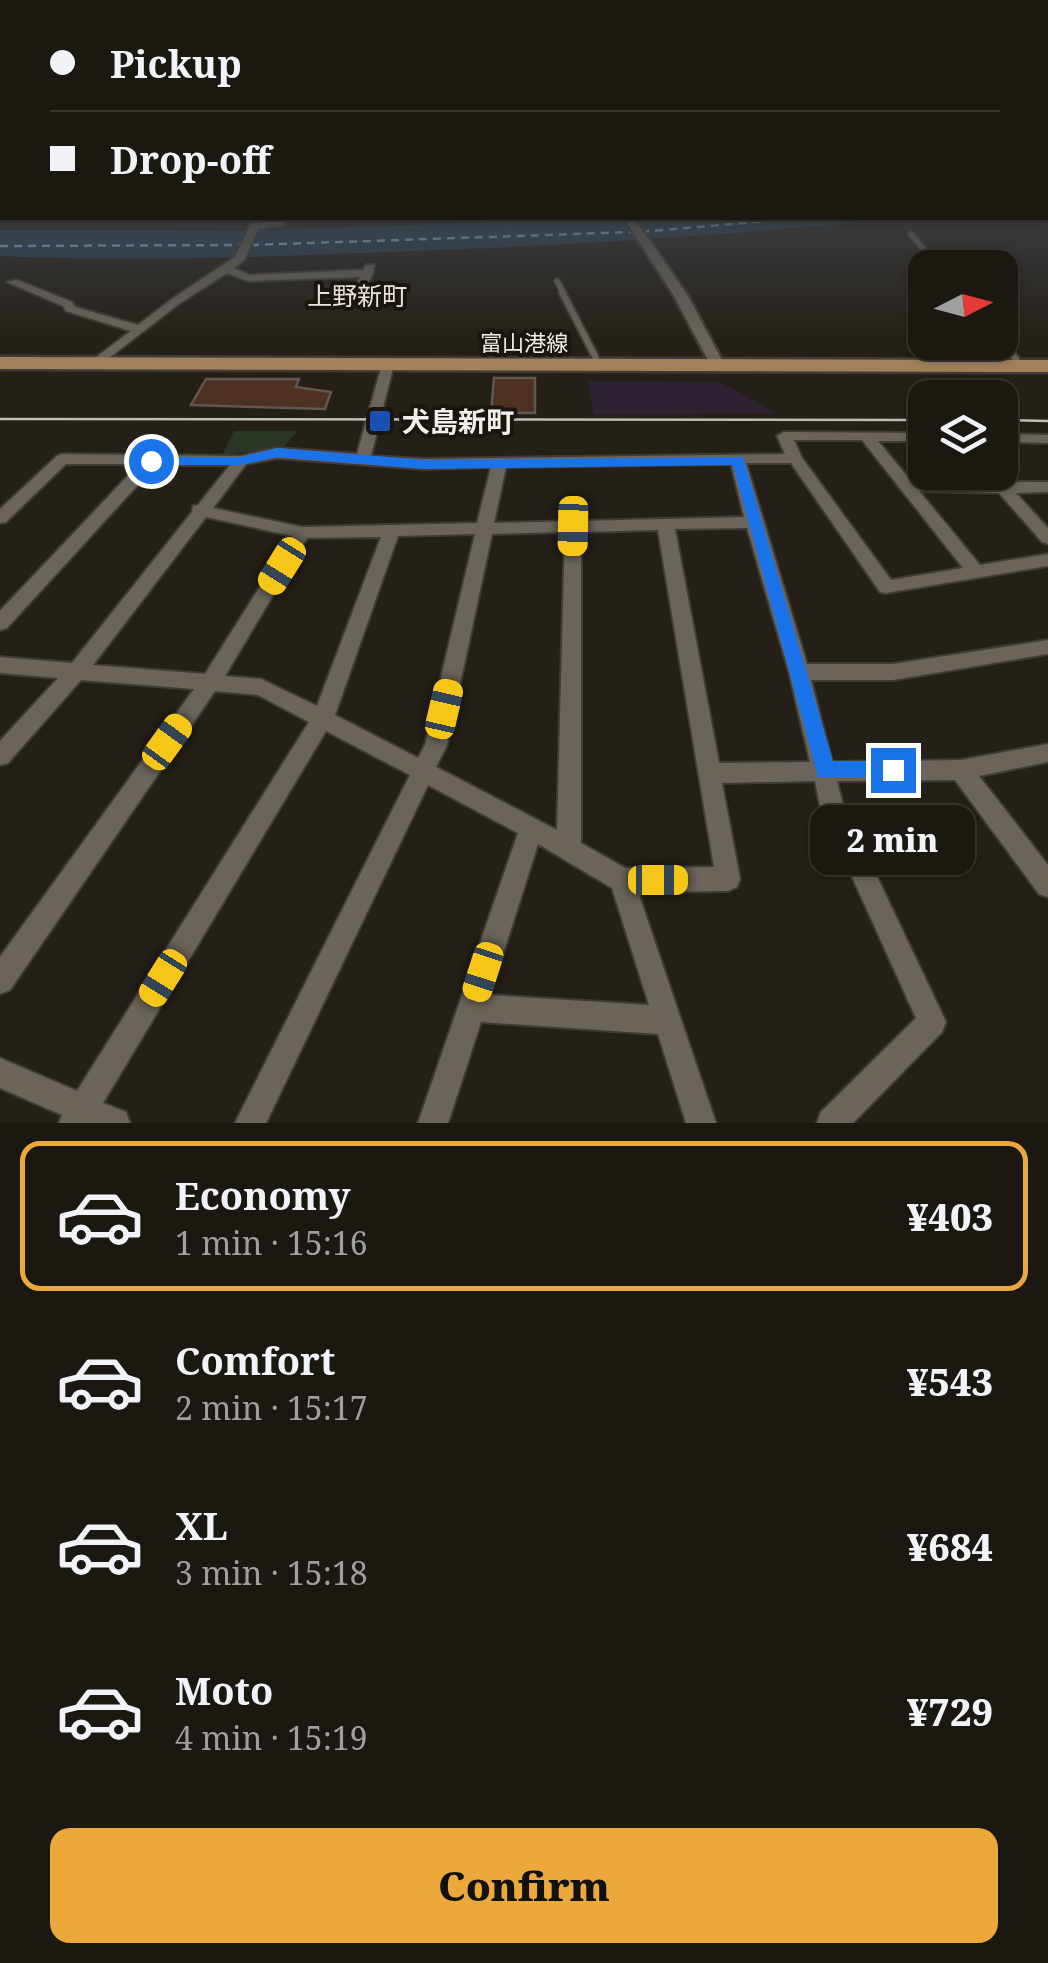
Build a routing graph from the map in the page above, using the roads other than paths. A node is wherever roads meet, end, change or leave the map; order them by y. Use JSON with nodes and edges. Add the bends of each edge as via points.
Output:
{"nodes":[{"id":1,"x":248,"y":237,"type":"edge"},
{"id":2,"x":643,"y":237,"type":"edge"},
{"id":3,"x":225,"y":268,"type":"junction"},
{"id":4,"x":14,"y":282,"type":"dead end"},
{"id":5,"x":557,"y":282,"type":"dead end"},
{"id":6,"x":352,"y":303,"type":"dead end"},
{"id":7,"x":138,"y":330,"type":"junction"},
{"id":8,"x":0,"y":363,"type":"edge"},
{"id":9,"x":96,"y":364,"type":"junction"},
{"id":10,"x":388,"y":364,"type":"junction"},
{"id":11,"x":599,"y":364,"type":"junction"},
{"id":12,"x":717,"y":364,"type":"junction"},
{"id":13,"x":1048,"y":366,"type":"edge"},
{"id":14,"x":866,"y":436,"type":"junction"},
{"id":15,"x":908,"y":437,"type":"edge"},
{"id":16,"x":1018,"y":438,"type":"edge"},
{"id":17,"x":1048,"y":439,"type":"edge"},
{"id":18,"x":795,"y":458,"type":"junction"},
{"id":19,"x":363,"y":460,"type":"junction"},
{"id":20,"x":738,"y":460,"type":"junction"},
{"id":21,"x":151,"y":461,"type":"junction"},
{"id":22,"x":241,"y":461,"type":"junction"},
{"id":23,"x":499,"y":464,"type":"junction"},
{"id":24,"x":907,"y":486,"type":"joint"},
{"id":25,"x":1018,"y":488,"type":"edge"},
{"id":26,"x":1048,"y":488,"type":"edge"},
{"id":27,"x":1005,"y":490,"type":"edge"},
{"id":28,"x":199,"y":510,"type":"junction"},
{"id":29,"x":0,"y":518,"type":"edge"},
{"id":30,"x":754,"y":522,"type":"junction"},
{"id":31,"x":666,"y":525,"type":"junction"},
{"id":32,"x":573,"y":526,"type":"junction"},
{"id":33,"x":485,"y":529,"type":"junction"},
{"id":34,"x":392,"y":532,"type":"junction"},
{"id":35,"x":302,"y":534,"type":"junction"},
{"id":36,"x":1048,"y":538,"type":"edge"},
{"id":37,"x":1048,"y":560,"type":"edge"},
{"id":38,"x":976,"y":574,"type":"junction"},
{"id":39,"x":8,"y":603,"type":"edge"},
{"id":40,"x":0,"y":624,"type":"edge"},
{"id":41,"x":1048,"y":647,"type":"edge"},
{"id":42,"x":0,"y":665,"type":"edge"},
{"id":43,"x":76,"y":672,"type":"junction"},
{"id":44,"x":799,"y":672,"type":"junction"},
{"id":45,"x":210,"y":683,"type":"junction"},
{"id":46,"x":323,"y":718,"type":"junction"},
{"id":47,"x":1048,"y":752,"type":"edge"},
{"id":48,"x":0,"y":756,"type":"edge"},
{"id":49,"x":825,"y":770,"type":"junction"},
{"id":50,"x":961,"y":770,"type":"junction"},
{"id":51,"x":421,"y":771,"type":"junction"},
{"id":52,"x":710,"y":773,"type":"junction"},
{"id":53,"x":532,"y":828,"type":"junction"},
{"id":54,"x":568,"y":849,"type":"junction"},
{"id":55,"x":622,"y":880,"type":"junction"},
{"id":56,"x":1048,"y":885,"type":"edge"},
{"id":57,"x":0,"y":980,"type":"edge"},
{"id":58,"x":471,"y":1008,"type":"junction"},
{"id":59,"x":666,"y":1020,"type":"junction"},
{"id":60,"x":0,"y":1073,"type":"edge"},
{"id":61,"x":78,"y":1116,"type":"edge"},
{"id":62,"x":115,"y":1123,"type":"edge"},
{"id":63,"x":250,"y":1123,"type":"edge"},
{"id":64,"x":433,"y":1123,"type":"edge"},
{"id":65,"x":701,"y":1123,"type":"edge"},
{"id":66,"x":832,"y":1123,"type":"edge"}],
"edges":[{"from":1,"to":3,"type":"street","via":[[240,258]]},
{"from":2,"to":12,"type":"street"},
{"from":3,"to":6,"type":"street","via":[[248,278],[370,268]]},
{"from":3,"to":7,"type":"street"},
{"from":4,"to":7,"type":"street"},
{"from":5,"to":11,"type":"lane"},
{"from":7,"to":9,"type":"street"},
{"from":8,"to":9,"type":"main road","name":"富山港線"},
{"from":9,"to":10,"type":"main road","name":"富山港線"},
{"from":10,"to":11,"type":"main road","name":"富山港線"},
{"from":10,"to":19,"type":"street"},
{"from":11,"to":12,"type":"main road","name":"富山港線"},
{"from":12,"to":13,"type":"main road","name":"富山港線"},
{"from":14,"to":15,"type":"street"},
{"from":14,"to":18,"type":"street","via":[[784,436]]},
{"from":14,"to":24,"type":"street"},
{"from":16,"to":17,"type":"street"},
{"from":18,"to":20,"type":"street"},
{"from":18,"to":38,"type":"street","via":[[886,587]]},
{"from":19,"to":22,"type":"street","via":[[277,452]]},
{"from":19,"to":23,"type":"street"},
{"from":20,"to":23,"type":"street"},
{"from":20,"to":30,"type":"street"},
{"from":21,"to":22,"type":"street"},
{"from":21,"to":29,"type":"street","via":[[62,459]]},
{"from":21,"to":39,"type":"street"},
{"from":22,"to":28,"type":"street"},
{"from":23,"to":33,"type":"street"},
{"from":24,"to":38,"type":"street"},
{"from":25,"to":26,"type":"street"},
{"from":27,"to":36,"type":"street"},
{"from":28,"to":35,"type":"street"},
{"from":28,"to":43,"type":"street"},
{"from":30,"to":31,"type":"street"},
{"from":30,"to":44,"type":"street"},
{"from":31,"to":32,"type":"street"},
{"from":31,"to":52,"type":"street"},
{"from":32,"to":33,"type":"street"},
{"from":32,"to":54,"type":"street"},
{"from":33,"to":34,"type":"street"},
{"from":33,"to":51,"type":"street","via":[[436,745]]},
{"from":34,"to":35,"type":"street"},
{"from":34,"to":46,"type":"street"},
{"from":35,"to":45,"type":"street"},
{"from":37,"to":38,"type":"street"},
{"from":39,"to":40,"type":"street"},
{"from":41,"to":44,"type":"street","via":[[894,672]]},
{"from":42,"to":43,"type":"street"},
{"from":43,"to":45,"type":"street"},
{"from":43,"to":48,"type":"street"},
{"from":44,"to":49,"type":"street"},
{"from":45,"to":46,"type":"street","via":[[261,687]]},
{"from":45,"to":57,"type":"street"},
{"from":46,"to":51,"type":"street"},
{"from":46,"to":61,"type":"street"},
{"from":47,"to":50,"type":"street"},
{"from":49,"to":50,"type":"street"},
{"from":49,"to":52,"type":"street"},
{"from":49,"to":66,"type":"street","via":[[832,806],[932,1022]]},
{"from":50,"to":56,"type":"street"},
{"from":51,"to":53,"type":"street"},
{"from":51,"to":63,"type":"street"},
{"from":52,"to":55,"type":"street","via":[[728,879]]},
{"from":53,"to":54,"type":"street"},
{"from":53,"to":58,"type":"street"},
{"from":54,"to":55,"type":"street"},
{"from":55,"to":59,"type":"street"},
{"from":58,"to":59,"type":"street"},
{"from":58,"to":64,"type":"street"},
{"from":59,"to":65,"type":"street"},
{"from":60,"to":61,"type":"street"},
{"from":61,"to":62,"type":"street"}]}
